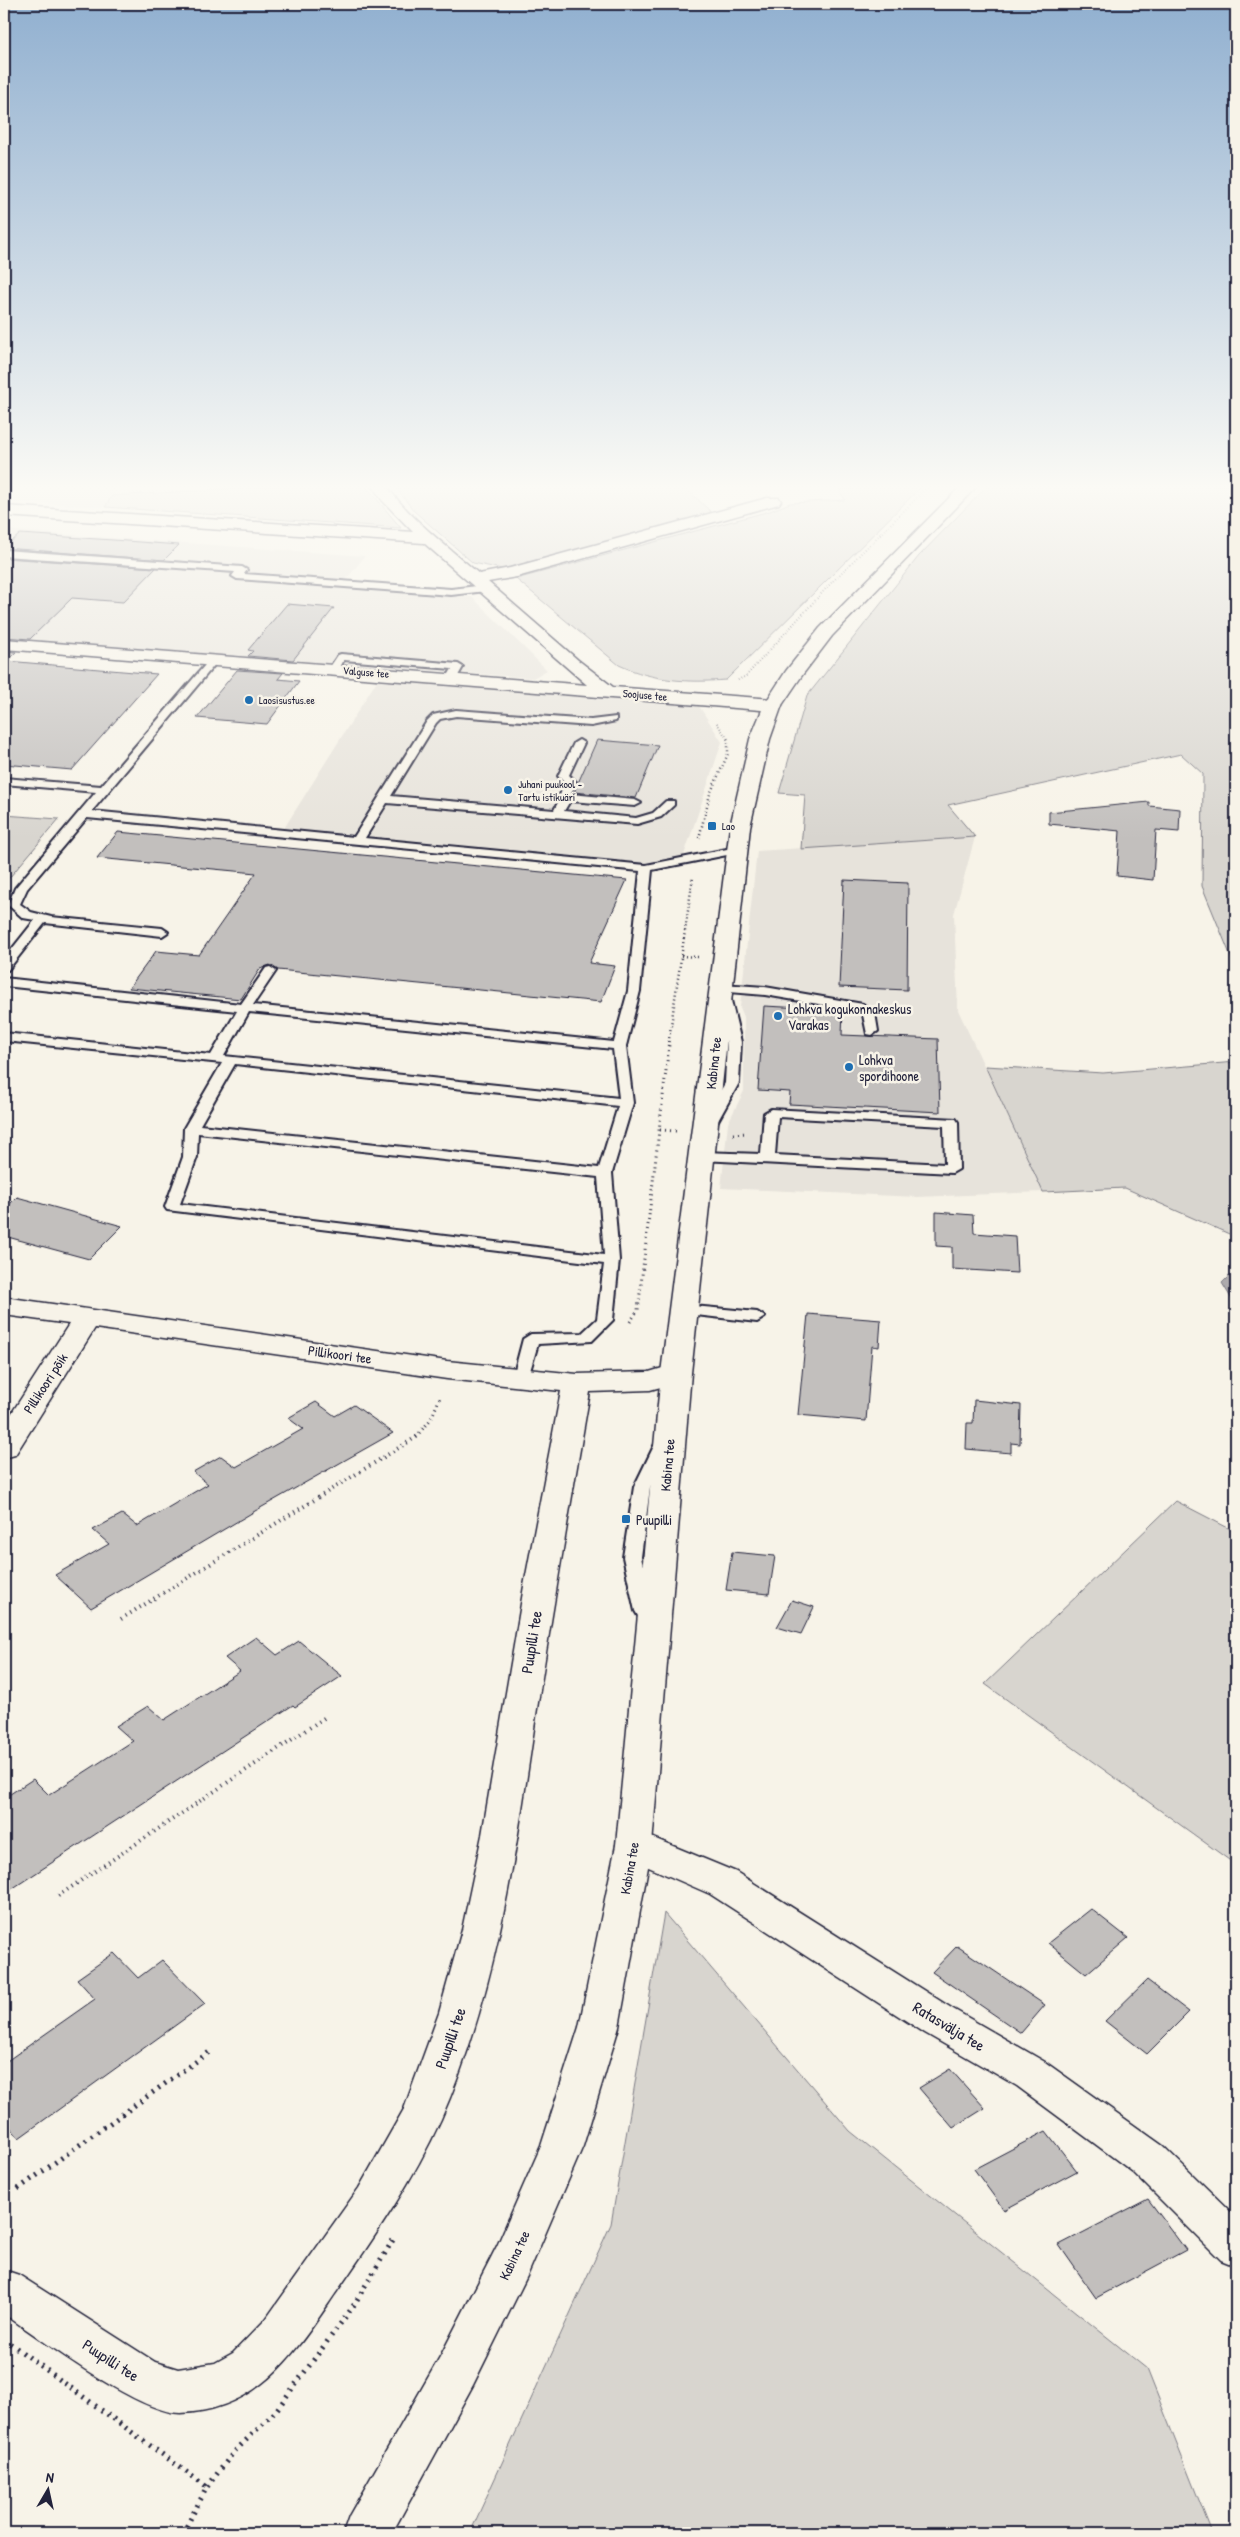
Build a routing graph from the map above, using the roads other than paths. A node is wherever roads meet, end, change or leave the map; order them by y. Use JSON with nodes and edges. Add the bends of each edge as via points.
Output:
{"nodes":[{"id":1,"x":503,"y":603,"type":"edge"},
{"id":2,"x":854,"y":603,"type":"edge"},
{"id":3,"x":4,"y":644,"type":"edge"},
{"id":4,"x":214,"y":660,"type":"junction"},
{"id":5,"x":608,"y":692,"type":"junction"},
{"id":6,"x":773,"y":705,"type":"junction"},
{"id":7,"x":612,"y":719,"type":"dead end"},
{"id":8,"x":579,"y":743,"type":"dead end"},
{"id":9,"x":4,"y":780,"type":"edge"},
{"id":10,"x":106,"y":790,"type":"junction"},
{"id":11,"x":567,"y":797,"type":"junction"},
{"id":12,"x":384,"y":799,"type":"junction"},
{"id":13,"x":670,"y":802,"type":"dead end"},
{"id":14,"x":635,"y":803,"type":"dead end"},
{"id":15,"x":84,"y":814,"type":"junction"},
{"id":16,"x":557,"y":814,"type":"junction"},
{"id":17,"x":358,"y":840,"type":"junction"},
{"id":18,"x":737,"y":850,"type":"junction"},
{"id":19,"x":646,"y":868,"type":"junction"},
{"id":20,"x":42,"y":919,"type":"junction"},
{"id":21,"x":162,"y":932,"type":"dead end"},
{"id":22,"x":4,"y":967,"type":"edge"},
{"id":23,"x":270,"y":971,"type":"dead end"},
{"id":24,"x":4,"y":982,"type":"edge"},
{"id":25,"x":722,"y":988,"type":"junction"},
{"id":26,"x":246,"y":1008,"type":"junction"},
{"id":27,"x":872,"y":1031,"type":"dead end"},
{"id":28,"x":4,"y":1037,"type":"edge"},
{"id":29,"x":619,"y":1046,"type":"junction"},
{"id":30,"x":216,"y":1059,"type":"junction"},
{"id":31,"x":231,"y":1060,"type":"junction"},
{"id":32,"x":626,"y":1103,"type":"junction"},
{"id":33,"x":191,"y":1128,"type":"junction"},
{"id":34,"x":704,"y":1144,"type":"junction"},
{"id":35,"x":768,"y":1159,"type":"junction"},
{"id":36,"x":605,"y":1173,"type":"junction"},
{"id":37,"x":612,"y":1260,"type":"junction"},
{"id":38,"x":4,"y":1306,"type":"edge"},
{"id":39,"x":683,"y":1310,"type":"junction"},
{"id":40,"x":757,"y":1317,"type":"dead end"},
{"id":41,"x":87,"y":1318,"type":"junction"},
{"id":42,"x":676,"y":1373,"type":"junction"},
{"id":43,"x":521,"y":1377,"type":"junction"},
{"id":44,"x":577,"y":1383,"type":"junction"},
{"id":45,"x":4,"y":1448,"type":"edge"},
{"id":46,"x":634,"y":1845,"type":"junction"},
{"id":47,"x":1236,"y":2246,"type":"edge"},
{"id":48,"x":4,"y":2290,"type":"edge"},
{"id":49,"x":366,"y":2533,"type":"edge"}],
"edges":[{"from":1,"to":5,"type":"street","name":"Soojuse tee"},
{"from":2,"to":6,"type":"street","name":"Kabina tee","via":[[826,632]]},
{"from":3,"to":4,"type":"street","name":"Valguse tee"},
{"from":4,"to":5,"type":"street","name":"Valguse tee"},
{"from":4,"to":10,"type":"lane"},
{"from":5,"to":6,"type":"street","name":"Soojuse tee"},
{"from":6,"to":18,"type":"street","name":"Kabina tee","via":[[754,758]]},
{"from":7,"to":12,"type":"lane","via":[[591,723],[456,713],[437,717]]},
{"from":8,"to":11,"type":"lane","via":[[563,776],[571,782]]},
{"from":9,"to":10,"type":"lane"},
{"from":10,"to":15,"type":"lane"},
{"from":11,"to":14,"type":"lane"},
{"from":11,"to":16,"type":"lane"},
{"from":12,"to":16,"type":"lane"},
{"from":12,"to":17,"type":"lane"},
{"from":13,"to":16,"type":"lane","via":[[661,812],[646,820]]},
{"from":15,"to":17,"type":"lane"},
{"from":15,"to":20,"type":"lane","via":[[21,888],[14,905],[27,915]]},
{"from":17,"to":19,"type":"lane"},
{"from":18,"to":19,"type":"lane"},
{"from":18,"to":25,"type":"street","name":"Kabina tee"},
{"from":19,"to":29,"type":"lane","via":[[634,991]]},
{"from":20,"to":21,"type":"lane"},
{"from":20,"to":22,"type":"lane"},
{"from":23,"to":26,"type":"lane"},
{"from":24,"to":26,"type":"lane"},
{"from":25,"to":27,"type":"lane","via":[[765,991],[858,1007],[869,1013]]},
{"from":25,"to":34,"type":"street","name":"Kabina tee"},
{"from":26,"to":29,"type":"lane"},
{"from":26,"to":30,"type":"lane"},
{"from":28,"to":30,"type":"lane"},
{"from":29,"to":32,"type":"lane"},
{"from":30,"to":31,"type":"lane"},
{"from":31,"to":32,"type":"lane"},
{"from":31,"to":33,"type":"lane"},
{"from":32,"to":36,"type":"lane"},
{"from":33,"to":36,"type":"lane"},
{"from":33,"to":37,"type":"lane","via":[[190,1157],[172,1207]]},
{"from":34,"to":35,"type":"lane"},
{"from":34,"to":39,"type":"street","name":"Kabina tee"},
{"from":35,"to":35,"type":"lane","via":[[772,1113],[951,1122],[952,1169]]},
{"from":36,"to":37,"type":"lane"},
{"from":37,"to":43,"type":"lane","via":[[605,1320],[586,1338],[531,1339]]},
{"from":38,"to":41,"type":"street","name":"Pillikoori tee"},
{"from":39,"to":40,"type":"lane"},
{"from":39,"to":42,"type":"street","name":"Kabina tee"},
{"from":41,"to":43,"type":"street","name":"Pillikoori tee","via":[[448,1370]]},
{"from":41,"to":45,"type":"street","name":"Pillikoori põik"},
{"from":42,"to":44,"type":"street","name":"Pillikoori tee","via":[[650,1381]]},
{"from":42,"to":46,"type":"street","name":"Kabina tee"},
{"from":43,"to":44,"type":"street","name":"Pillikoori tee"},
{"from":44,"to":48,"type":"street","name":"Puupilli tee","via":[[481,1930],[460,2013],[422,2115],[374,2202],[282,2334],[249,2368],[222,2384],[178,2391],[144,2381]]},
{"from":46,"to":47,"type":"street","name":"Ratasvälja tee","via":[[723,1883],[939,2021],[1031,2074],[1148,2158]]},
{"from":46,"to":49,"type":"street","name":"Kabina tee","via":[[599,2027],[562,2146],[509,2268],[457,2370]]}]}
